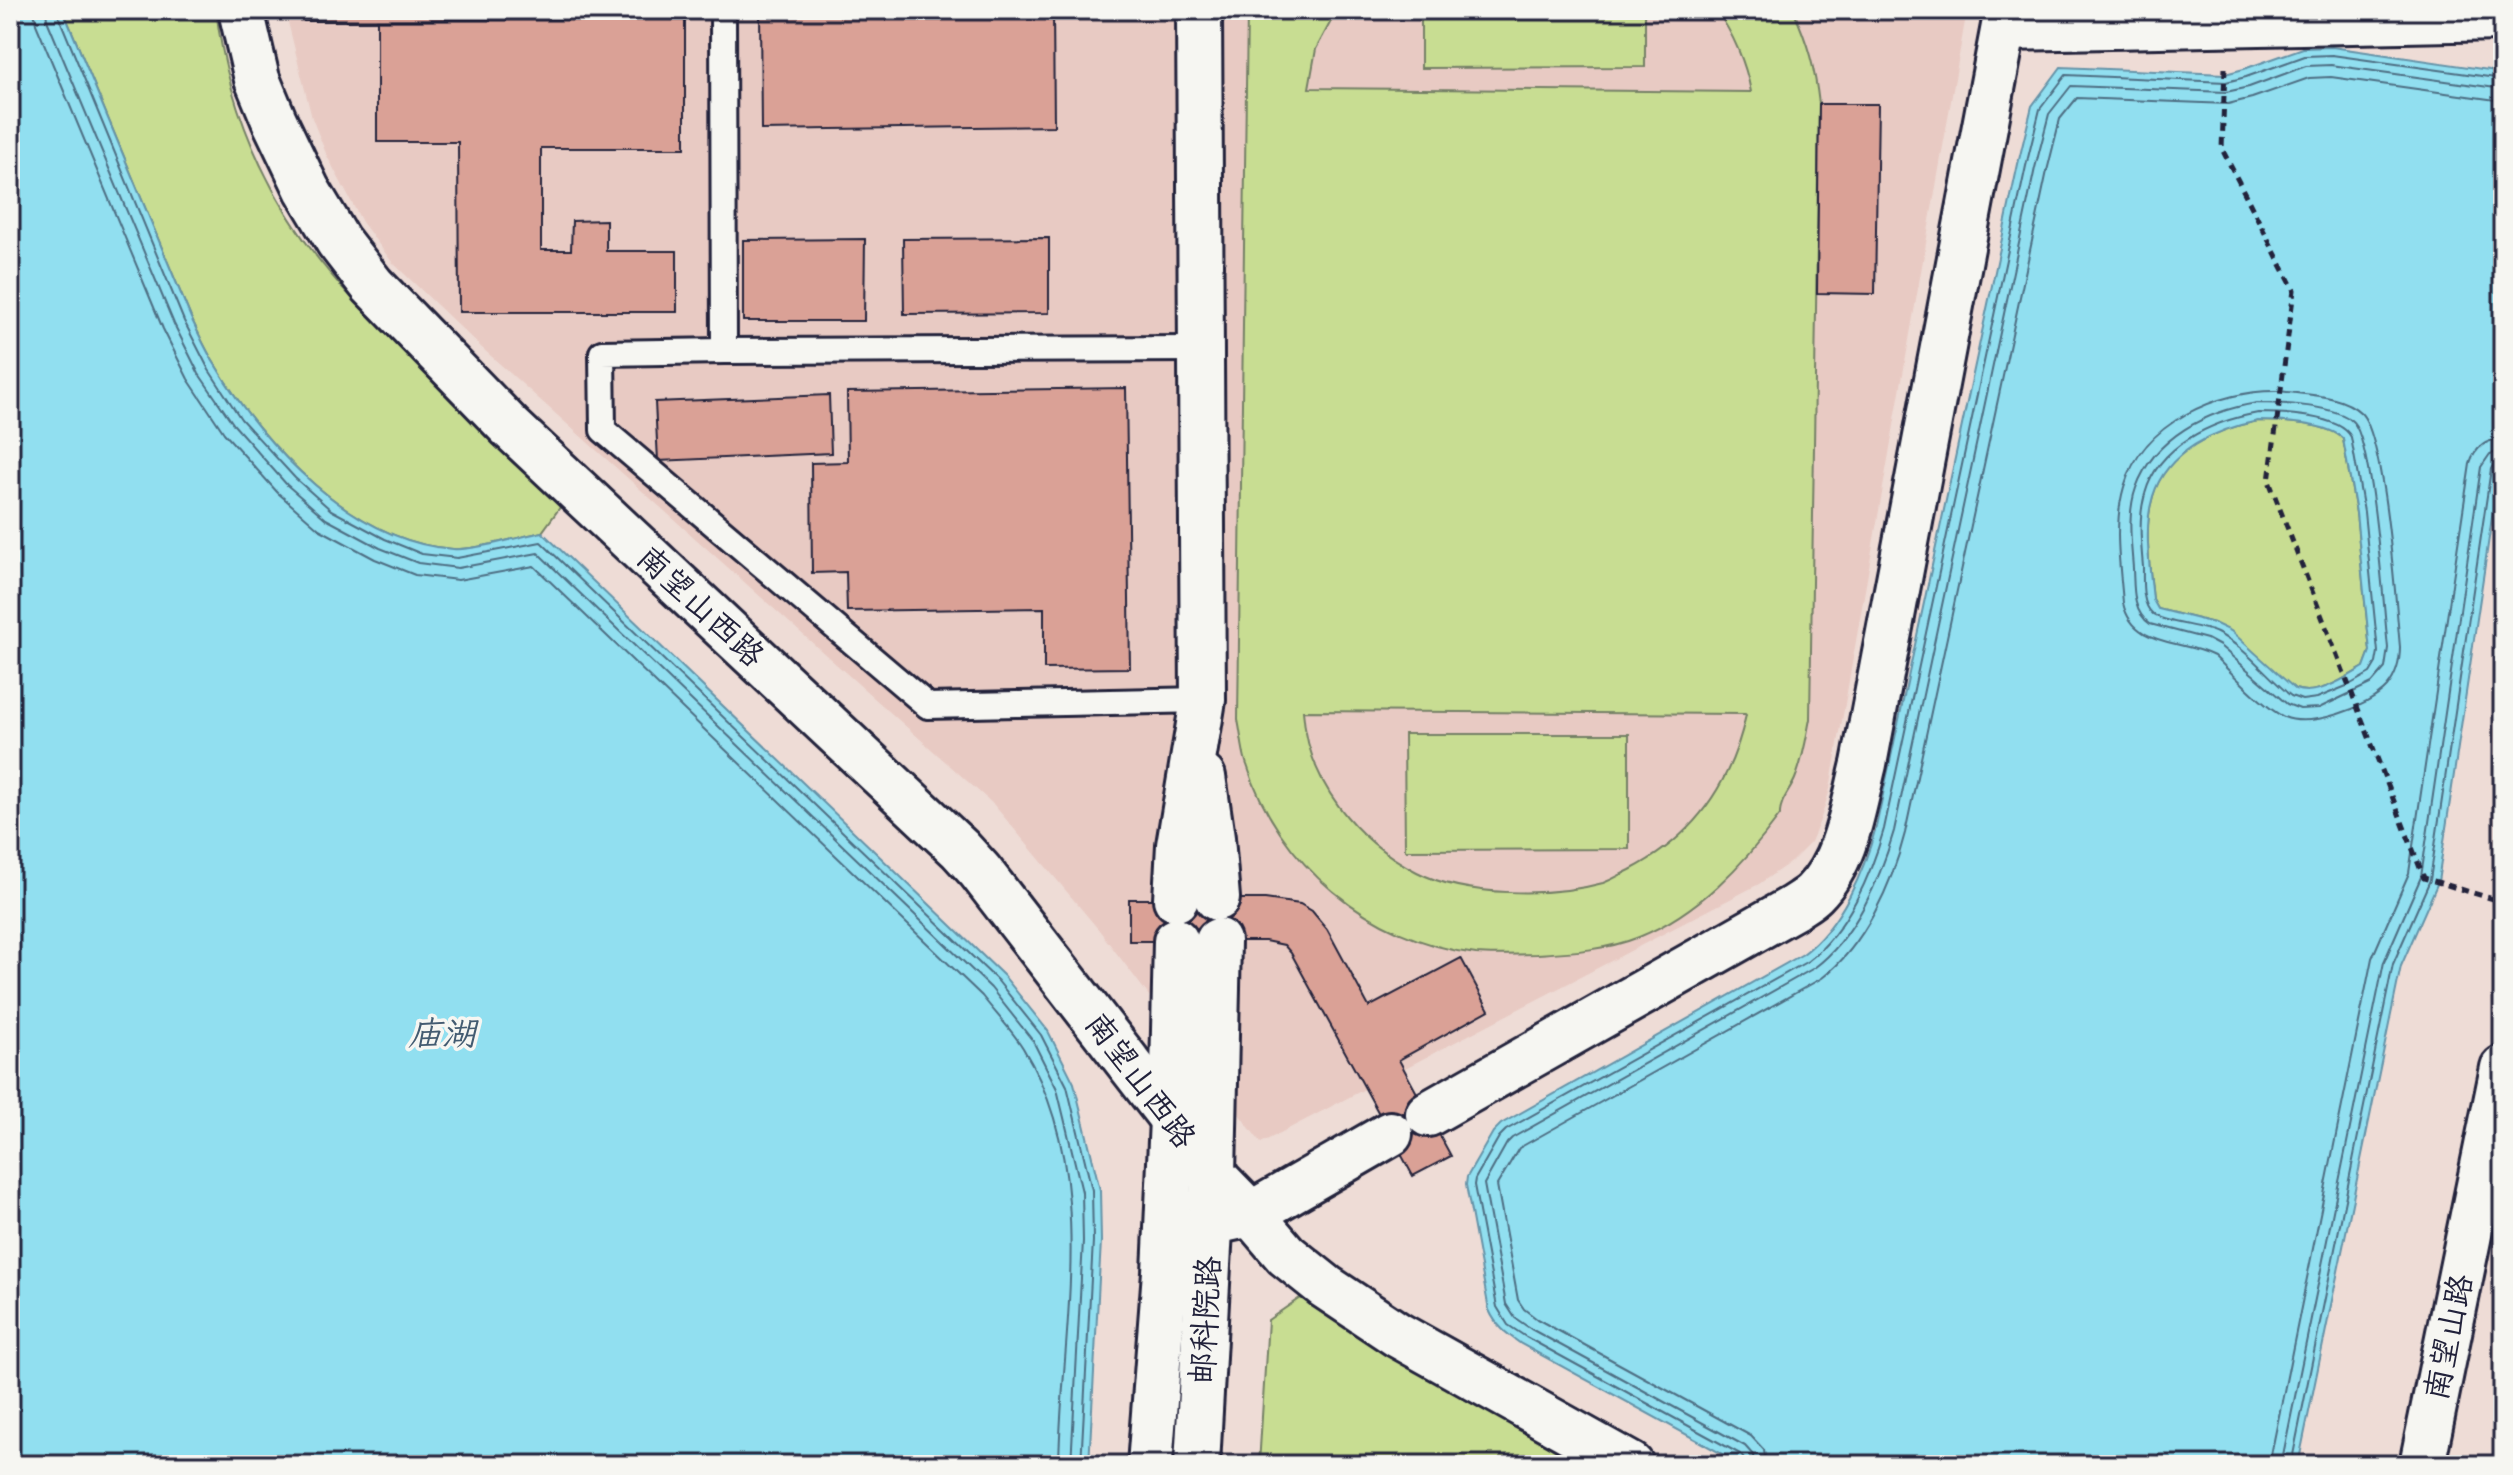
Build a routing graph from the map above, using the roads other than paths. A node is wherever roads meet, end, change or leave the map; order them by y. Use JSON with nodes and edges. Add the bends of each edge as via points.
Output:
{"nodes":[{"id":1,"x":241,"y":10,"type":"edge"},
{"id":2,"x":723,"y":10,"type":"edge"},
{"id":3,"x":1199,"y":10,"type":"edge"},
{"id":4,"x":2503,"y":18,"type":"edge"},
{"id":5,"x":2006,"y":19,"type":"edge"},
{"id":6,"x":1201,"y":349,"type":"junction"},
{"id":7,"x":724,"y":351,"type":"junction"},
{"id":8,"x":1200,"y":718,"type":"junction"},
{"id":9,"x":1197,"y":920,"type":"junction"},
{"id":10,"x":2503,"y":1068,"type":"edge"},
{"id":11,"x":1428,"y":1114,"type":"dead end"},
{"id":12,"x":1172,"y":1119,"type":"junction"},
{"id":13,"x":1390,"y":1134,"type":"dead end"},
{"id":14,"x":1213,"y":1175,"type":"junction"},
{"id":15,"x":1231,"y":1218,"type":"junction"},
{"id":16,"x":1167,"y":1231,"type":"junction"},
{"id":17,"x":1150,"y":1465,"type":"edge"},
{"id":18,"x":1197,"y":1465,"type":"edge"},
{"id":19,"x":1631,"y":1465,"type":"edge"},
{"id":20,"x":2422,"y":1465,"type":"edge"}],
"edges":[{"from":1,"to":12,"type":"street","name":"南望山西路","via":[[257,79],[274,120],[322,215],[372,285],[510,427],[960,849]]},
{"from":2,"to":7,"type":"lane"},
{"from":3,"to":6,"type":"street"},
{"from":4,"to":5,"type":"street"},
{"from":5,"to":11,"type":"street","via":[[1864,764],[1831,872],[1793,908]]},
{"from":6,"to":7,"type":"lane"},
{"from":6,"to":8,"type":"street"},
{"from":7,"to":8,"type":"lane","via":[[602,353],[603,430],[928,706]]},
{"from":8,"to":9,"type":"street","via":[[1212,838]]},
{"from":9,"to":12,"type":"street"},
{"from":9,"to":14,"type":"street"},
{"from":10,"to":20,"type":"street","name":"南望山路"},
{"from":12,"to":14,"type":"street","name":"南望山西路"},
{"from":12,"to":16,"type":"street"},
{"from":13,"to":15,"type":"street"},
{"from":14,"to":15,"type":"street","name":"南望山西路"},
{"from":15,"to":16,"type":"street"},
{"from":15,"to":18,"type":"street","name":"邮科院路"},
{"from":15,"to":19,"type":"street","name":"南望山西路","via":[[1398,1335]]},
{"from":16,"to":17,"type":"street"}]}
